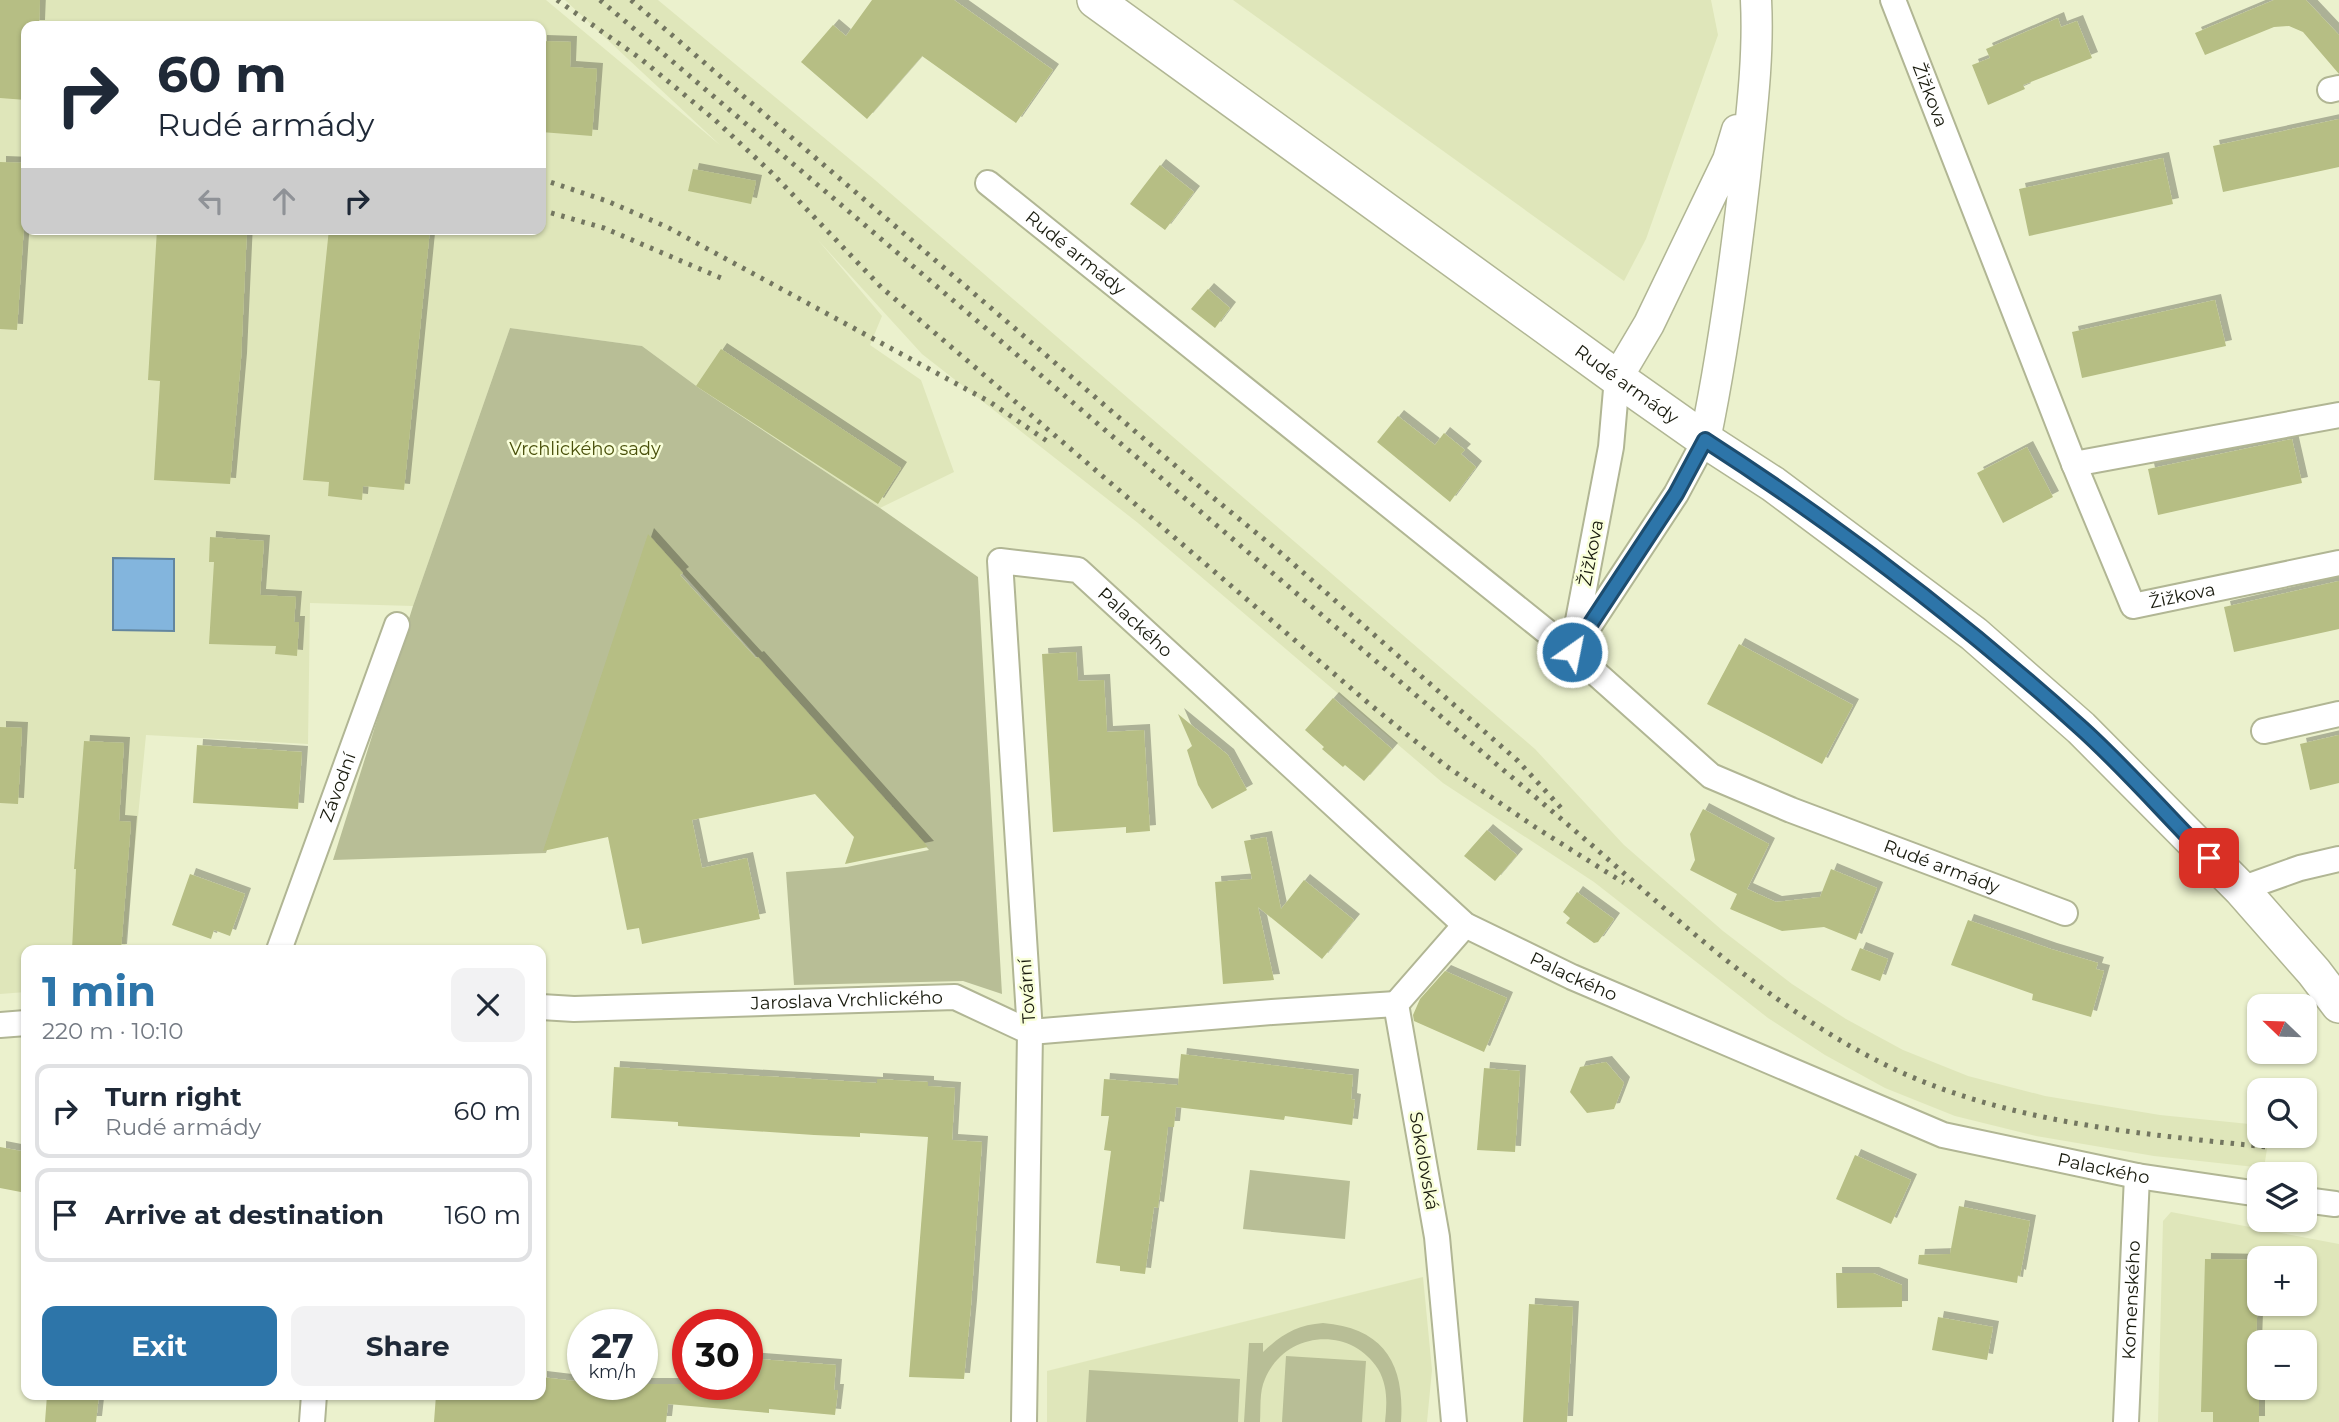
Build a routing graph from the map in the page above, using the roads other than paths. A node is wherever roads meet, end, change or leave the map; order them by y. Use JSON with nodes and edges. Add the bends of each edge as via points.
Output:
{"nodes":[{"id":1,"x":1095,"y":0,"type":"edge"},
{"id":2,"x":1756,"y":0,"type":"edge"},
{"id":3,"x":1893,"y":0,"type":"edge"},
{"id":4,"x":1757,"y":66,"type":"junction"},
{"id":5,"x":988,"y":183,"type":"dead end"},
{"id":6,"x":1617,"y":378,"type":"junction"},
{"id":7,"x":2339,"y":415,"type":"edge"},
{"id":8,"x":1705,"y":440,"type":"junction"},
{"id":9,"x":2074,"y":464,"type":"junction"},
{"id":10,"x":1000,"y":561,"type":"joint"},
{"id":11,"x":2339,"y":563,"type":"edge"},
{"id":12,"x":397,"y":625,"type":"dead end"},
{"id":13,"x":1572,"y":652,"type":"junction"},
{"id":14,"x":2339,"y":714,"type":"edge"},
{"id":15,"x":2264,"y":731,"type":"dead end"},
{"id":16,"x":2339,"y":859,"type":"edge"},
{"id":17,"x":2241,"y":889,"type":"junction"},
{"id":18,"x":2065,"y":913,"type":"dead end"},
{"id":19,"x":1465,"y":925,"type":"junction"},
{"id":20,"x":281,"y":945,"type":"edge"},
{"id":21,"x":1396,"y":1004,"type":"junction"},
{"id":22,"x":2339,"y":1005,"type":"edge"},
{"id":23,"x":546,"y":1007,"type":"edge"},
{"id":24,"x":21,"y":1023,"type":"edge"},
{"id":25,"x":0,"y":1025,"type":"edge"},
{"id":26,"x":1030,"y":1032,"type":"junction"},
{"id":27,"x":2137,"y":1177,"type":"junction"},
{"id":28,"x":2247,"y":1192,"type":"edge"},
{"id":29,"x":2317,"y":1202,"type":"edge"},
{"id":30,"x":2335,"y":1204,"type":"dead end"},
{"id":31,"x":314,"y":1400,"type":"edge"},
{"id":32,"x":312,"y":1422,"type":"edge"},
{"id":33,"x":1024,"y":1422,"type":"edge"},
{"id":34,"x":1454,"y":1422,"type":"edge"},
{"id":35,"x":2126,"y":1422,"type":"edge"}],
"edges":[{"from":1,"to":6,"type":"main road","name":"Rudé armády"},
{"from":2,"to":4,"type":"street","name":"Žižkova"},
{"from":3,"to":9,"type":"street","name":"Žižkova"},
{"from":4,"to":6,"type":"street","name":"Žižkova","via":[[1728,160],[1649,324]]},
{"from":4,"to":8,"type":"street","name":"Žižkova","via":[[1738,237]]},
{"from":5,"to":13,"type":"street","name":"Rudé armády"},
{"from":6,"to":8,"type":"main road","name":"Rudé armády"},
{"from":6,"to":13,"type":"street","name":"Žižkova","via":[[1611,447]]},
{"from":7,"to":9,"type":"street"},
{"from":8,"to":13,"type":"street","name":"Žižkova","via":[[1676,494]]},
{"from":8,"to":17,"type":"main road","name":"Rudé armády","via":[[1773,484],[1974,634],[2081,728]]},
{"from":9,"to":11,"type":"street","name":"Žižkova","via":[[2133,606]]},
{"from":10,"to":19,"type":"street","name":"Palackého","via":[[1078,570]]},
{"from":10,"to":26,"type":"street","name":"Tovární"},
{"from":12,"to":20,"type":"street","name":"Závodní"},
{"from":13,"to":18,"type":"street","name":"Rudé armády","via":[[1711,776]]},
{"from":14,"to":15,"type":"street"},
{"from":16,"to":17,"type":"street"},
{"from":17,"to":22,"type":"main road","name":"Rudé armády"},
{"from":19,"to":21,"type":"street"},
{"from":19,"to":27,"type":"street","name":"Palackého","via":[[1572,977],[1943,1135]]},
{"from":21,"to":26,"type":"street","name":"Jaroslava Vrchlického"},
{"from":21,"to":34,"type":"street","name":"Sokolovská","via":[[1437,1237]]},
{"from":23,"to":26,"type":"street","name":"Jaroslava Vrchlického","via":[[955,998]]},
{"from":24,"to":25,"type":"street"},
{"from":26,"to":33,"type":"street","name":"Tovární"},
{"from":27,"to":28,"type":"street","name":"Palackého"},
{"from":27,"to":35,"type":"street","name":"Komenského"},
{"from":29,"to":30,"type":"street"},
{"from":31,"to":32,"type":"street"}]}
